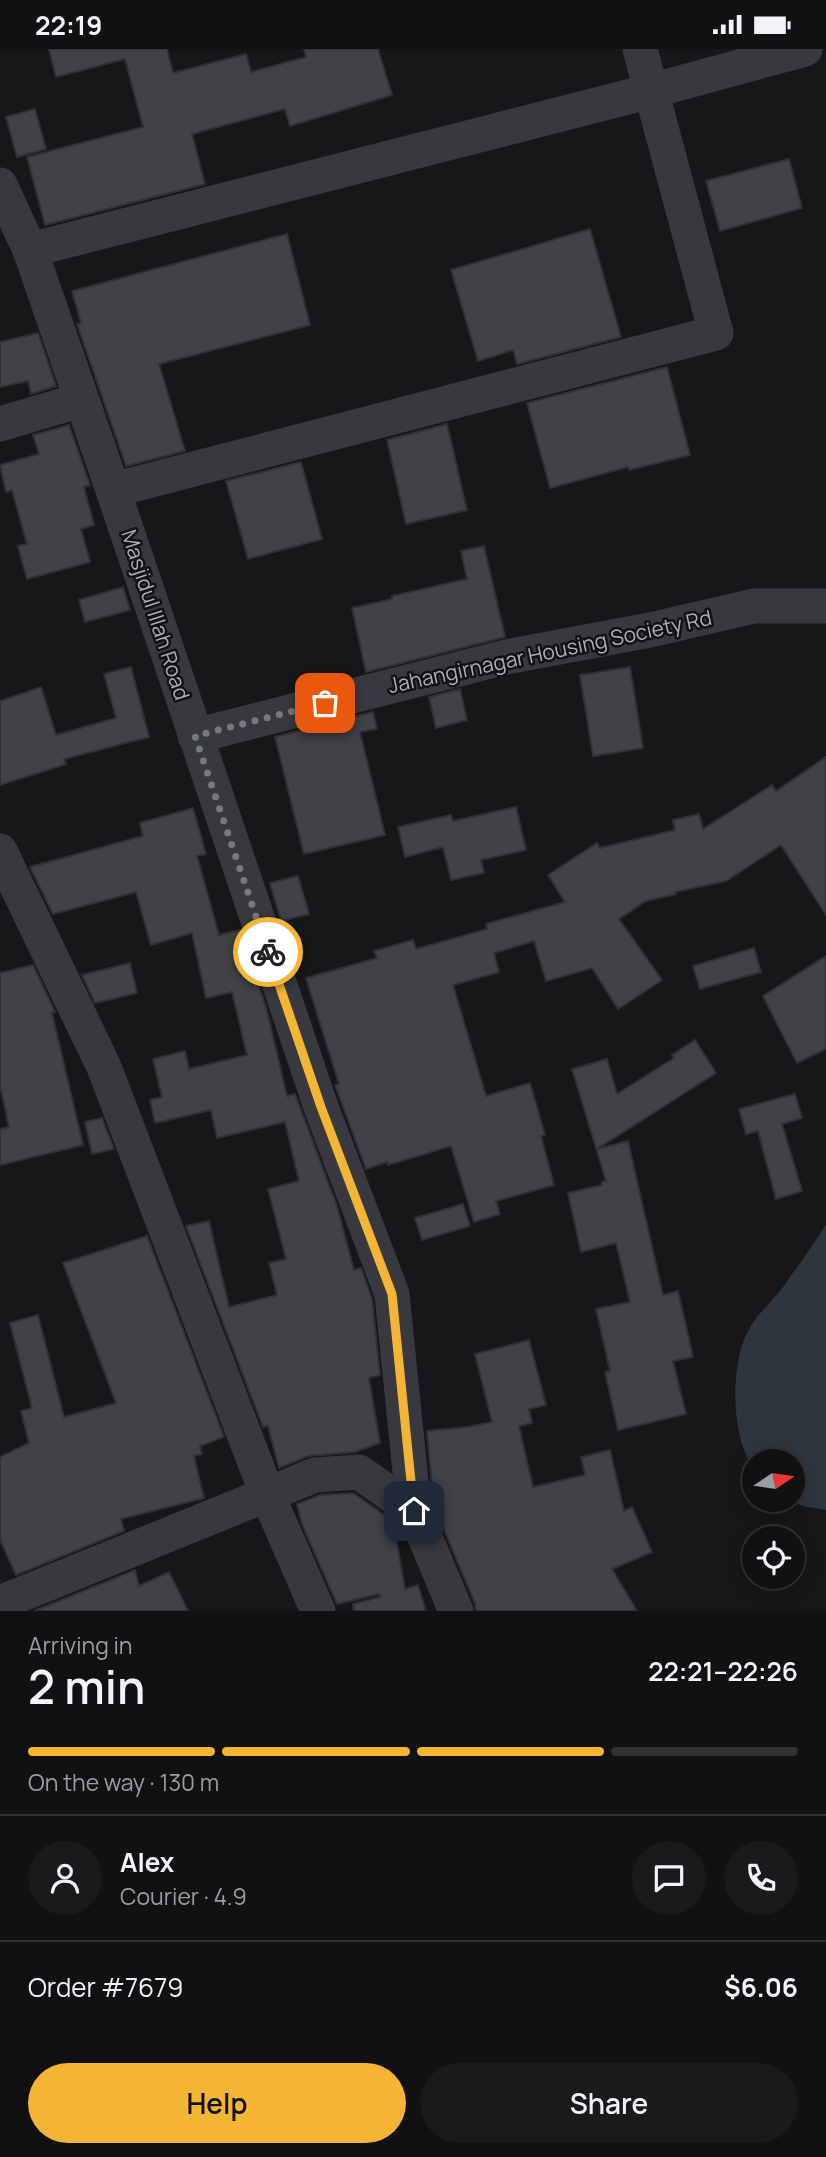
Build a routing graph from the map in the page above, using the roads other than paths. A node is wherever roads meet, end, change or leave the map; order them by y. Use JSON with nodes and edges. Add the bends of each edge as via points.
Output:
{"nodes":[{"id":1,"x":640,"y":49,"type":"edge"},
{"id":2,"x":805,"y":49,"type":"edge"},
{"id":3,"x":651,"y":91,"type":"junction"},
{"id":4,"x":0,"y":185,"type":"edge"},
{"id":5,"x":30,"y":250,"type":"junction"},
{"id":6,"x":81,"y":400,"type":"junction"},
{"id":7,"x":0,"y":424,"type":"edge"},
{"id":8,"x":113,"y":490,"type":"junction"},
{"id":9,"x":826,"y":606,"type":"edge"},
{"id":10,"x":195,"y":736,"type":"junction"},
{"id":11,"x":0,"y":851,"type":"edge"},
{"id":12,"x":267,"y":1494,"type":"junction"},
{"id":13,"x":414,"y":1511,"type":"junction"},
{"id":14,"x":0,"y":1603,"type":"edge"},
{"id":15,"x":317,"y":1611,"type":"edge"},
{"id":16,"x":456,"y":1611,"type":"edge"}],
"edges":[{"from":1,"to":3,"type":"street"},
{"from":2,"to":3,"type":"street"},
{"from":3,"to":5,"type":"street"},
{"from":3,"to":8,"type":"street","via":[[716,333]]},
{"from":4,"to":5,"type":"street","name":"Masjidul Illah Road"},
{"from":5,"to":6,"type":"street","name":"Masjidul Illah Road"},
{"from":6,"to":7,"type":"street"},
{"from":6,"to":8,"type":"street","name":"Masjidul Illah Road"},
{"from":8,"to":10,"type":"street","name":"Masjidul Illah Road"},
{"from":9,"to":10,"type":"street","name":"Jahangirnagar Housing Society Rd","via":[[754,606],[506,657]]},
{"from":10,"to":13,"type":"street","name":"Masjidul Illah Road","via":[[321,1107],[392,1294]]},
{"from":11,"to":12,"type":"street","via":[[104,1067]]},
{"from":12,"to":13,"type":"street","via":[[315,1475],[359,1472]]},
{"from":12,"to":14,"type":"street"},
{"from":12,"to":15,"type":"street"},
{"from":13,"to":16,"type":"street","name":"Masjidul Illah Road"}]}
